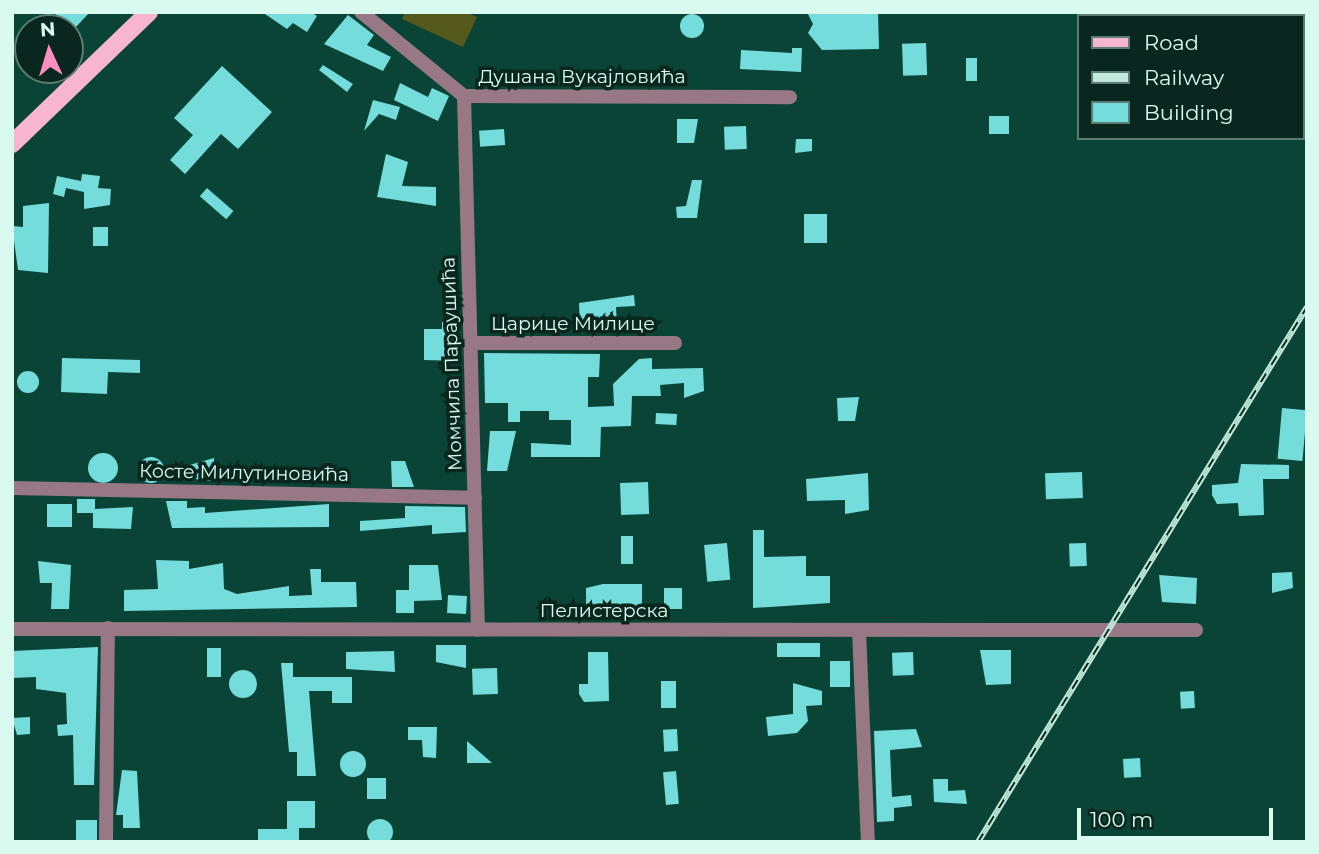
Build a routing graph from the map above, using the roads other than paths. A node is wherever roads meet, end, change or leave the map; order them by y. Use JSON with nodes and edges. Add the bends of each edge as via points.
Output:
{"nodes":[{"id":1,"x":149,"y":12,"type":"edge"},
{"id":2,"x":361,"y":12,"type":"edge"},
{"id":3,"x":464,"y":96,"type":"junction"},
{"id":4,"x":790,"y":97,"type":"dead end"},
{"id":5,"x":12,"y":144,"type":"edge"},
{"id":6,"x":470,"y":343,"type":"junction"},
{"id":7,"x":675,"y":343,"type":"dead end"},
{"id":8,"x":12,"y":488,"type":"edge"},
{"id":9,"x":475,"y":498,"type":"junction"},
{"id":10,"x":108,"y":628,"type":"junction"},
{"id":11,"x":12,"y":629,"type":"edge"},
{"id":12,"x":478,"y":630,"type":"junction"},
{"id":13,"x":859,"y":630,"type":"junction"},
{"id":14,"x":1196,"y":630,"type":"dead end"},
{"id":15,"x":107,"y":842,"type":"edge"},
{"id":16,"x":869,"y":842,"type":"edge"}],
"edges":[{"from":1,"to":5,"type":"main road"},
{"from":2,"to":3,"type":"street","name":"Душана Вукајловића"},
{"from":3,"to":4,"type":"street","name":"Душана Вукајловића"},
{"from":3,"to":6,"type":"street","name":"Момчила Параушића"},
{"from":6,"to":7,"type":"street","name":"Царице Милице"},
{"from":6,"to":9,"type":"street","name":"Момчила Параушића"},
{"from":8,"to":9,"type":"street","name":"Косте Милутиновића"},
{"from":9,"to":12,"type":"street","name":"Момчила Параушића"},
{"from":10,"to":11,"type":"street","name":"Пелистерска"},
{"from":10,"to":12,"type":"street","name":"Пелистерска"},
{"from":10,"to":15,"type":"street"},
{"from":12,"to":13,"type":"street","name":"Пелистерска"},
{"from":13,"to":14,"type":"street","name":"Пелистерска"},
{"from":13,"to":16,"type":"street"}]}
